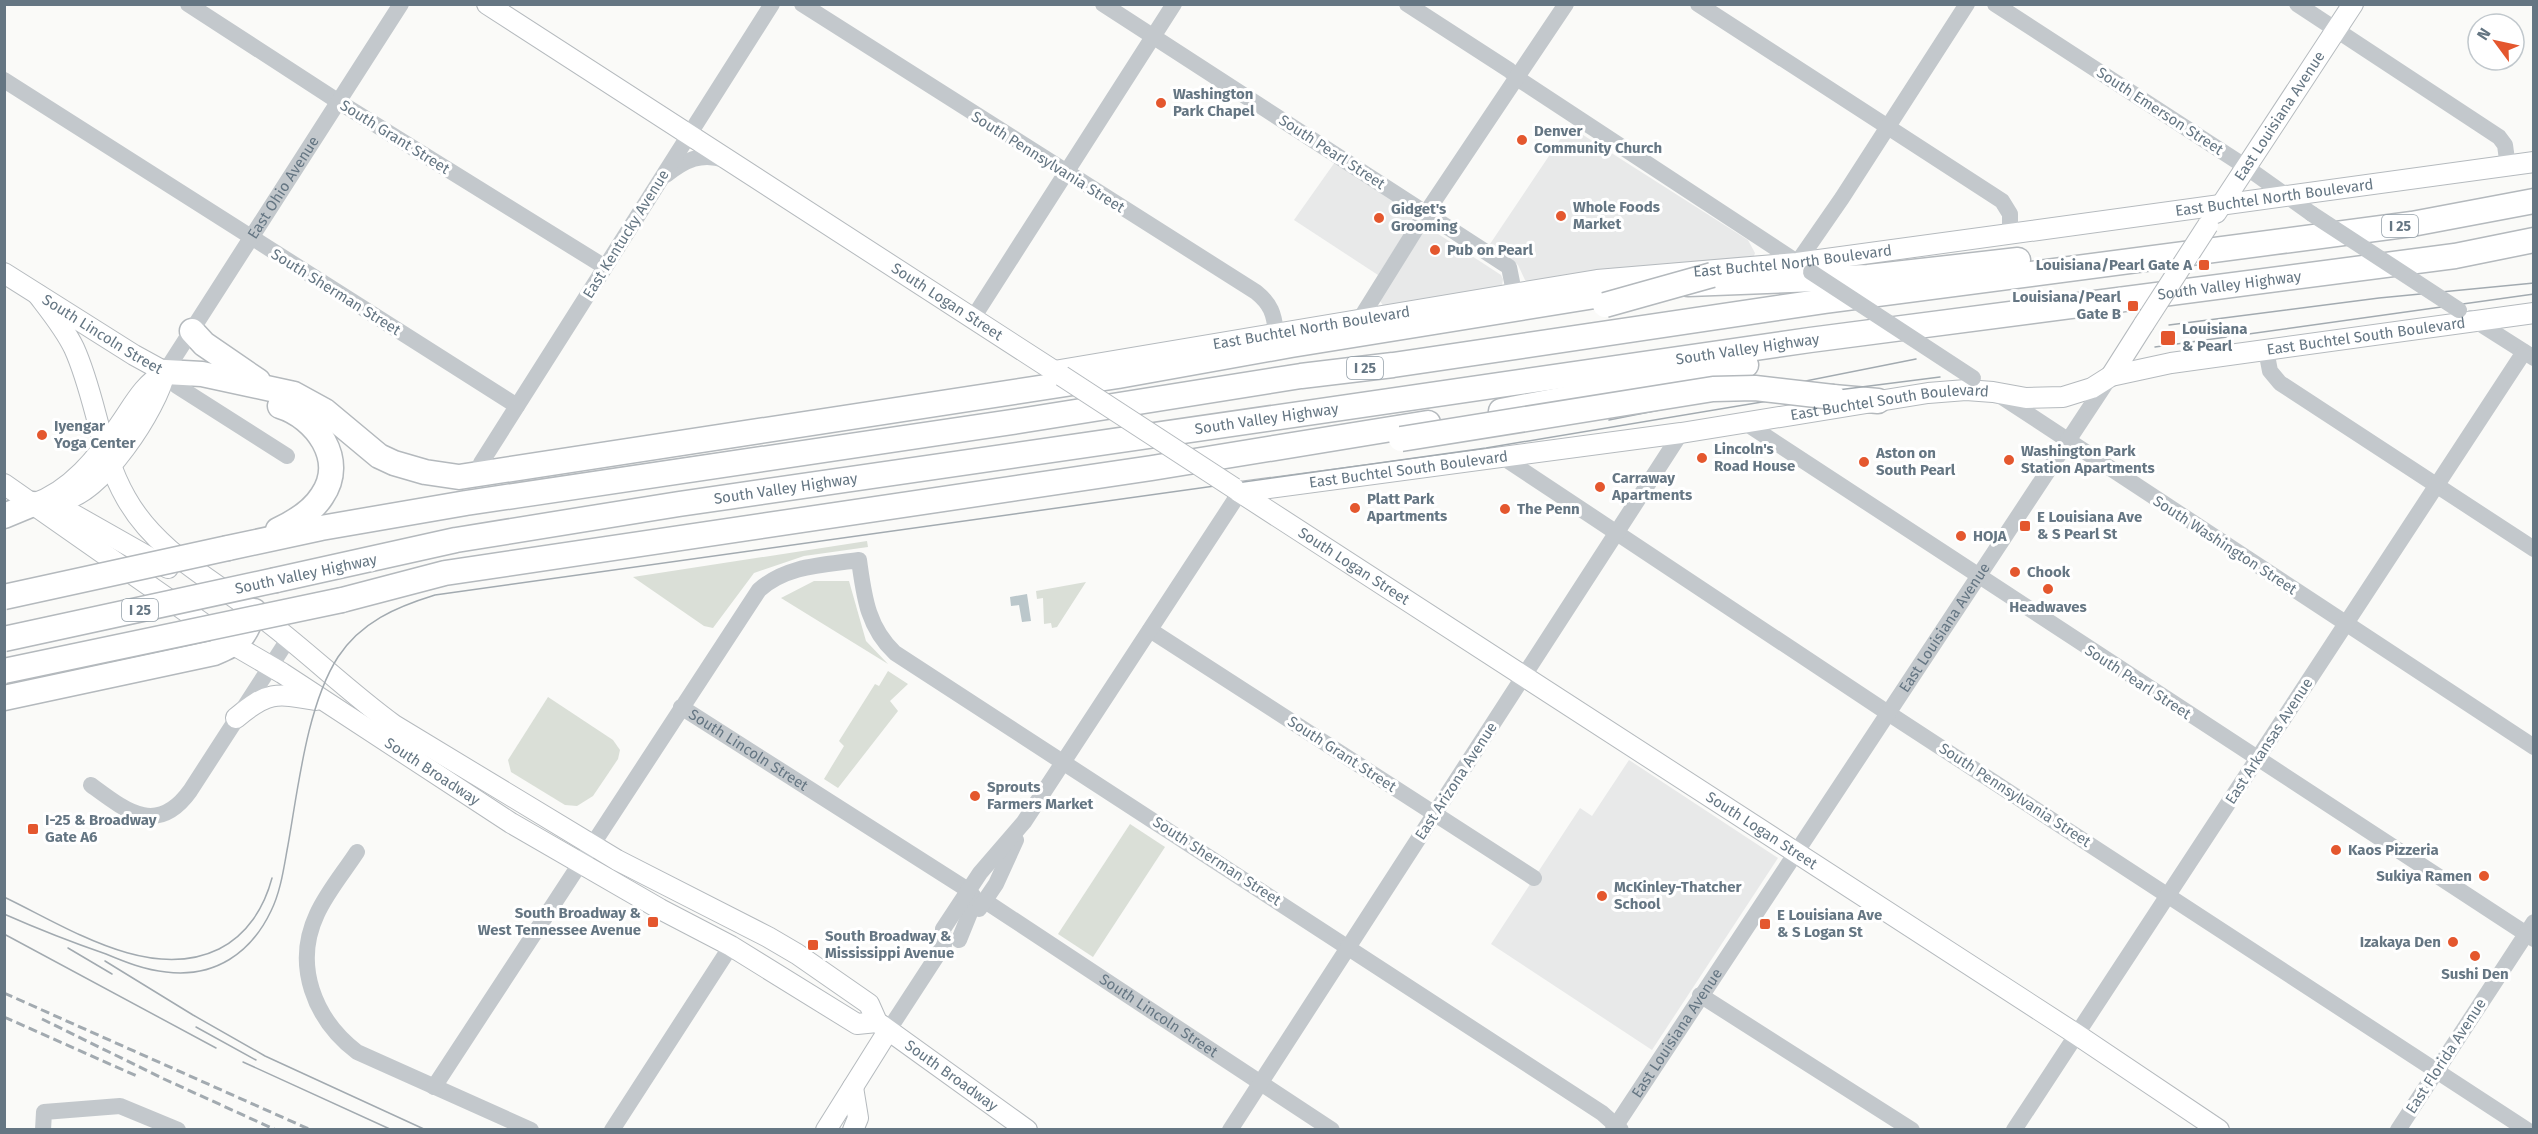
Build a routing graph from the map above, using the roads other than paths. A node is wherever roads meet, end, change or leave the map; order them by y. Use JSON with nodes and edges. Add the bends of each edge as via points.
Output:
{"nodes":[{"id":1,"x":188,"y":4,"type":"edge"},
{"id":2,"x":401,"y":4,"type":"edge"},
{"id":3,"x":487,"y":4,"type":"edge"},
{"id":4,"x":772,"y":4,"type":"edge"},
{"id":5,"x":802,"y":4,"type":"edge"},
{"id":6,"x":1103,"y":4,"type":"edge"},
{"id":7,"x":1174,"y":4,"type":"edge"},
{"id":8,"x":1407,"y":4,"type":"edge"},
{"id":9,"x":1566,"y":4,"type":"edge"},
{"id":10,"x":1698,"y":4,"type":"edge"},
{"id":11,"x":1967,"y":4,"type":"edge"},
{"id":12,"x":1995,"y":4,"type":"edge"},
{"id":13,"x":2297,"y":4,"type":"edge"},
{"id":14,"x":2353,"y":4,"type":"edge"},
{"id":15,"x":2336,"y":30,"type":"junction"},
{"id":16,"x":1154,"y":37,"type":"junction"},
{"id":17,"x":1517,"y":78,"type":"junction"},
{"id":18,"x":4,"y":80,"type":"edge"},
{"id":19,"x":339,"y":102,"type":"junction"},
{"id":20,"x":1888,"y":128,"type":"junction"},
{"id":21,"x":688,"y":135,"type":"junction"},
{"id":22,"x":729,"y":162,"type":"junction"},
{"id":23,"x":2534,"y":162,"type":"edge"},
{"id":24,"x":2246,"y":166,"type":"junction"},
{"id":25,"x":2508,"y":167,"type":"junction"},
{"id":26,"x":1066,"y":174,"type":"junction"},
{"id":27,"x":658,"y":181,"type":"junction"},
{"id":28,"x":2289,"y":196,"type":"junction"},
{"id":29,"x":2534,"y":201,"type":"edge"},
{"id":30,"x":2220,"y":205,"type":"junction"},
{"id":31,"x":1426,"y":213,"type":"junction"},
{"id":32,"x":2010,"y":232,"type":"junction"},
{"id":33,"x":252,"y":238,"type":"junction"},
{"id":34,"x":2534,"y":240,"type":"edge"},
{"id":35,"x":2265,"y":244,"type":"junction"},
{"id":36,"x":605,"y":267,"type":"junction"},
{"id":37,"x":1804,"y":267,"type":"junction"},
{"id":38,"x":1736,"y":269,"type":"junction"},
{"id":39,"x":4,"y":273,"type":"edge"},
{"id":40,"x":1514,"y":292,"type":"junction"},
{"id":41,"x":38,"y":295,"type":"junction"},
{"id":42,"x":2534,"y":313,"type":"edge"},
{"id":43,"x":973,"y":318,"type":"junction"},
{"id":44,"x":1360,"y":319,"type":"junction"},
{"id":45,"x":1978,"y":319,"type":"junction"},
{"id":46,"x":2476,"y":321,"type":"junction"},
{"id":47,"x":192,"y":332,"type":"junction"},
{"id":48,"x":1276,"y":332,"type":"junction"},
{"id":49,"x":2266,"y":350,"type":"junction"},
{"id":50,"x":2529,"y":355,"type":"edge"},
{"id":51,"x":165,"y":372,"type":"junction"},
{"id":52,"x":1058,"y":373,"type":"junction"},
{"id":53,"x":2111,"y":376,"type":"junction"},
{"id":54,"x":270,"y":390,"type":"junction"},
{"id":55,"x":1993,"y":392,"type":"junction"},
{"id":56,"x":1878,"y":401,"type":"junction"},
{"id":57,"x":517,"y":406,"type":"junction"},
{"id":58,"x":1025,"y":420,"type":"junction"},
{"id":59,"x":1744,"y":422,"type":"junction"},
{"id":60,"x":1682,"y":432,"type":"junction"},
{"id":61,"x":2068,"y":441,"type":"junction"},
{"id":62,"x":105,"y":445,"type":"junction"},
{"id":63,"x":287,"y":456,"type":"dead end"},
{"id":64,"x":1504,"y":458,"type":"junction"},
{"id":65,"x":481,"y":463,"type":"dead end"},
{"id":66,"x":112,"y":464,"type":"junction"},
{"id":67,"x":1152,"y":468,"type":"junction"},
{"id":68,"x":4,"y":484,"type":"edge"},
{"id":69,"x":2436,"y":485,"type":"junction"},
{"id":70,"x":1237,"y":490,"type":"junction"},
{"id":71,"x":39,"y":502,"type":"junction"},
{"id":72,"x":4,"y":516,"type":"edge"},
{"id":73,"x":786,"y":523,"type":"junction"},
{"id":74,"x":1616,"y":533,"type":"junction"},
{"id":75,"x":228,"y":548,"type":"junction"},
{"id":76,"x":2534,"y":549,"type":"edge"},
{"id":77,"x":310,"y":574,"type":"junction"},
{"id":78,"x":1978,"y":576,"type":"junction"},
{"id":79,"x":215,"y":584,"type":"junction"},
{"id":80,"x":4,"y":597,"type":"edge"},
{"id":81,"x":254,"y":611,"type":"junction"},
{"id":82,"x":2346,"y":624,"type":"junction"},
{"id":83,"x":1150,"y":630,"type":"junction"},
{"id":84,"x":289,"y":638,"type":"junction"},
{"id":85,"x":4,"y":639,"type":"edge"},
{"id":86,"x":234,"y":645,"type":"junction"},
{"id":87,"x":271,"y":666,"type":"junction"},
{"id":88,"x":4,"y":671,"type":"edge"},
{"id":89,"x":1524,"y":675,"type":"junction"},
{"id":90,"x":4,"y":698,"type":"edge"},
{"id":91,"x":325,"y":701,"type":"junction"},
{"id":92,"x":681,"y":707,"type":"junction"},
{"id":93,"x":1888,"y":713,"type":"junction"},
{"id":94,"x":236,"y":718,"type":"junction"},
{"id":95,"x":2534,"y":747,"type":"edge"},
{"id":96,"x":2256,"y":759,"type":"junction"},
{"id":97,"x":1065,"y":762,"type":"junction"},
{"id":98,"x":91,"y":785,"type":"dead end"},
{"id":99,"x":1434,"y":814,"type":"junction"},
{"id":100,"x":1024,"y":822,"type":"junction"},
{"id":101,"x":591,"y":845,"type":"junction"},
{"id":102,"x":357,"y":852,"type":"dead end"},
{"id":103,"x":1794,"y":852,"type":"junction"},
{"id":104,"x":579,"y":863,"type":"junction"},
{"id":105,"x":1534,"y":879,"type":"dead end"},
{"id":106,"x":968,"y":890,"type":"junction"},
{"id":107,"x":2168,"y":894,"type":"junction"},
{"id":108,"x":985,"y":901,"type":"junction"},
{"id":109,"x":2531,"y":932,"type":"edge"},
{"id":110,"x":951,"y":942,"type":"junction"},
{"id":111,"x":731,"y":946,"type":"junction"},
{"id":112,"x":1348,"y":947,"type":"junction"},
{"id":113,"x":1700,"y":995,"type":"junction"},
{"id":114,"x":883,"y":1027,"type":"junction"},
{"id":115,"x":2076,"y":1034,"type":"junction"},
{"id":116,"x":2437,"y":1070,"type":"junction"},
{"id":117,"x":1261,"y":1082,"type":"junction"},
{"id":118,"x":434,"y":1086,"type":"junction"},
{"id":119,"x":853,"y":1087,"type":"junction"},
{"id":120,"x":1616,"y":1128,"type":"edge"},
{"id":121,"x":43,"y":1130,"type":"edge"},
{"id":122,"x":178,"y":1130,"type":"edge"},
{"id":123,"x":531,"y":1130,"type":"edge"},
{"id":124,"x":612,"y":1130,"type":"edge"},
{"id":125,"x":826,"y":1130,"type":"edge"},
{"id":126,"x":852,"y":1130,"type":"edge"},
{"id":127,"x":1027,"y":1130,"type":"edge"},
{"id":128,"x":1230,"y":1130,"type":"edge"},
{"id":129,"x":1332,"y":1130,"type":"edge"},
{"id":130,"x":1912,"y":1130,"type":"edge"},
{"id":131,"x":2014,"y":1130,"type":"edge"},
{"id":132,"x":2218,"y":1130,"type":"edge"},
{"id":133,"x":2398,"y":1130,"type":"edge"},
{"id":134,"x":2527,"y":1130,"type":"edge"}],
"edges":[{"from":1,"to":19,"type":"street","name":"South Grant Street"},
{"from":2,"to":19,"type":"street","name":"East Ohio Avenue"},
{"from":3,"to":21,"type":"main road","name":"South Logan Street"},
{"from":4,"to":21,"type":"street","name":"East Kentucky Avenue"},
{"from":5,"to":26,"type":"street","name":"South Pennsylvania Street"},
{"from":6,"to":16,"type":"street","name":"South Pearl Street"},
{"from":7,"to":16,"type":"street"},
{"from":8,"to":17,"type":"street","name":"South Washington Street"},
{"from":9,"to":17,"type":"street"},
{"from":10,"to":20,"type":"street"},
{"from":11,"to":20,"type":"street"},
{"from":12,"to":24,"type":"street","name":"South Emerson Street"},
{"from":13,"to":15,"type":"street"},
{"from":14,"to":15,"type":"main road","name":"East Louisiana Avenue"},
{"from":15,"to":24,"type":"main road","name":"East Louisiana Avenue"},
{"from":15,"to":25,"type":"street","via":[[2499,137],[2505,145]]},
{"from":16,"to":26,"type":"street"},
{"from":16,"to":31,"type":"street","name":"South Pearl Street"},
{"from":17,"to":31,"type":"street"},
{"from":17,"to":37,"type":"street","name":"South Washington Street"},
{"from":18,"to":33,"type":"street","name":"South Sherman Street"},
{"from":19,"to":33,"type":"street","name":"East Ohio Avenue"},
{"from":19,"to":36,"type":"street","name":"South Grant Street"},
{"from":20,"to":32,"type":"street","via":[[2002,201],[2010,214]]},
{"from":20,"to":37,"type":"street"},
{"from":21,"to":22,"type":"main road","name":"South Logan Street"},
{"from":21,"to":27,"type":"street","name":"East Kentucky Avenue"},
{"from":22,"to":27,"type":"street","via":[[711,156],[697,157]]},
{"from":22,"to":43,"type":"main road","name":"South Logan Street"},
{"from":23,"to":25,"type":"main road","name":"East Buchtel North Boulevard"},
{"from":24,"to":28,"type":"street","name":"South Emerson Street"},
{"from":24,"to":30,"type":"main road","name":"East Louisiana Avenue"},
{"from":25,"to":28,"type":"main road","name":"East Buchtel North Boulevard"},
{"from":26,"to":43,"type":"street"},
{"from":26,"to":48,"type":"street","name":"South Pennsylvania Street","via":[[1263,298],[1272,309]]},
{"from":27,"to":36,"type":"street","name":"East Kentucky Avenue"},
{"from":28,"to":30,"type":"main road","name":"East Buchtel North Boulevard"},
{"from":28,"to":46,"type":"street","name":"South Emerson Street","bridge":true},
{"from":29,"to":35,"type":"highway","number":"I 25","via":[[2412,224]]},
{"from":30,"to":32,"type":"main road","name":"East Buchtel North Boulevard"},
{"from":30,"to":53,"type":"main road","name":"East Louisiana Avenue","bridge":true},
{"from":31,"to":40,"type":"street","name":"South Pearl Street","via":[[1509,267]]},
{"from":31,"to":44,"type":"street"},
{"from":32,"to":37,"type":"main road","name":"East Buchtel North Boulevard"},
{"from":33,"to":47,"type":"street","name":"East Ohio Avenue"},
{"from":33,"to":57,"type":"street","name":"South Sherman Street"},
{"from":34,"to":45,"type":"highway","name":"South Valley Highway","number":"I 25","via":[[2455,256]]},
{"from":35,"to":54,"type":"highway","via":[[2092,251],[1868,277],[1626,290],[1118,376],[459,477],[394,463],[312,404],[294,394]]},
{"from":35,"to":58,"type":"highway","number":"I 25","via":[[1625,329]]},
{"from":36,"to":57,"type":"street","name":"East Kentucky Avenue"},
{"from":37,"to":38,"type":"main road","name":"East Buchtel North Boulevard"},
{"from":37,"to":55,"type":"street","name":"South Washington Street","bridge":true},
{"from":38,"to":40,"type":"main road","name":"East Buchtel North Boulevard","via":[[1598,280]]},
{"from":38,"to":58,"type":"highway","bridge":true,"via":[[1605,305],[1055,401]]},
{"from":39,"to":41,"type":"main road","name":"South Lincoln Street"},
{"from":40,"to":44,"type":"main road","name":"East Buchtel North Boulevard"},
{"from":41,"to":51,"type":"main road","name":"South Lincoln Street"},
{"from":41,"to":62,"type":"main road","name":"South Broadway","via":[[74,346]]},
{"from":42,"to":46,"type":"main road","name":"East Buchtel South Boulevard"},
{"from":43,"to":52,"type":"main road","name":"South Logan Street"},
{"from":44,"to":48,"type":"main road","name":"East Buchtel North Boulevard"},
{"from":45,"to":67,"type":"highway","via":[[1515,409]]},
{"from":45,"to":77,"type":"highway","name":"South Valley Highway","number":"I 25","via":[[679,504],[456,540]]},
{"from":46,"to":49,"type":"main road","name":"East Buchtel South Boulevard"},
{"from":46,"to":50,"type":"street","name":"South Emerson Street"},
{"from":47,"to":51,"type":"street","name":"East Ohio Avenue"},
{"from":47,"to":54,"type":"highway"},
{"from":48,"to":52,"type":"main road","name":"East Buchtel North Boulevard"},
{"from":49,"to":53,"type":"main road","name":"East Buchtel South Boulevard"},
{"from":49,"to":69,"type":"street","via":[[2270,371],[2280,383]]},
{"from":50,"to":69,"type":"street","name":"East Arkansas Avenue"},
{"from":51,"to":54,"type":"highway","via":[[202,374]]},
{"from":51,"to":62,"type":"main road","name":"East Ohio Avenue","via":[[144,387]]},
{"from":51,"to":63,"type":"street","name":"South Lincoln Street","via":[[179,387]]},
{"from":51,"to":66,"type":"main road","name":"East Ohio Avenue","via":[[160,392]]},
{"from":51,"to":75,"type":"highway","via":[[185,383],[277,405],[302,416],[318,431],[327,449],[331,476],[322,498],[290,524]]},
{"from":52,"to":70,"type":"main road","name":"South Logan Street","bridge":true},
{"from":53,"to":55,"type":"main road","name":"East Buchtel South Boulevard","via":[[2063,398],[2026,399]]},
{"from":53,"to":61,"type":"street","name":"East Louisiana Avenue"},
{"from":55,"to":56,"type":"main road","name":"East Buchtel South Boulevard","via":[[1952,391]]},
{"from":55,"to":61,"type":"street","name":"South Washington Street"},
{"from":56,"to":59,"type":"main road","name":"East Buchtel South Boulevard"},
{"from":56,"to":67,"type":"highway","bridge":true,"via":[[1755,388],[1713,388],[1401,439]]},
{"from":57,"to":65,"type":"street","name":"East Kentucky Avenue"},
{"from":58,"to":75,"type":"highway","number":"I 25","via":[[466,503]]},
{"from":59,"to":60,"type":"main road","name":"East Buchtel South Boulevard"},
{"from":59,"to":78,"type":"street","name":"South Pearl Street"},
{"from":60,"to":64,"type":"main road","name":"East Buchtel South Boulevard"},
{"from":60,"to":74,"type":"street","name":"East Arizona Avenue"},
{"from":61,"to":78,"type":"street","name":"East Louisiana Avenue"},
{"from":61,"to":82,"type":"street","name":"South Washington Street"},
{"from":62,"to":66,"type":"main road","name":"South Broadway"},
{"from":62,"to":71,"type":"main road","name":"East Ohio Avenue","via":[[77,476]]},
{"from":64,"to":70,"type":"main road","name":"East Buchtel South Boulevard"},
{"from":64,"to":74,"type":"street","name":"South Pennsylvania Street"},
{"from":66,"to":71,"type":"main road","name":"East Ohio Avenue","via":[[73,497]]},
{"from":66,"to":79,"type":"main road","name":"South Broadway","via":[[126,498],[152,534]]},
{"from":67,"to":73,"type":"highway"},
{"from":68,"to":71,"type":"main road","name":"South Broadway"},
{"from":69,"to":76,"type":"street"},
{"from":69,"to":82,"type":"street","name":"East Arkansas Avenue"},
{"from":70,"to":83,"type":"street"},
{"from":70,"to":89,"type":"main road","name":"South Logan Street"},
{"from":71,"to":72,"type":"highway"},
{"from":71,"to":79,"type":"main road","via":[[71,513],[184,577]]},
{"from":71,"to":86,"type":"main road","name":"South Broadway"},
{"from":73,"to":77,"type":"highway","via":[[533,543]]},
{"from":73,"to":88,"type":"highway","bridge":true,"via":[[445,573],[342,600]]},
{"from":74,"to":89,"type":"street","name":"East Arizona Avenue"},
{"from":74,"to":93,"type":"street","name":"South Pennsylvania Street"},
{"from":75,"to":80,"type":"highway","number":"I 25","bridge":true},
{"from":77,"to":85,"type":"highway","name":"South Valley Highway","number":"I 25","bridge":true},
{"from":78,"to":93,"type":"street","name":"East Louisiana Avenue"},
{"from":78,"to":96,"type":"street","name":"South Pearl Street"},
{"from":79,"to":81,"type":"main road","name":"South Broadway"},
{"from":81,"to":84,"type":"main road","name":"South Broadway"},
{"from":81,"to":86,"type":"highway","via":[[243,638]]},
{"from":82,"to":95,"type":"street","name":"South Washington Street"},
{"from":82,"to":96,"type":"street","name":"East Arkansas Avenue"},
{"from":83,"to":97,"type":"street"},
{"from":83,"to":99,"type":"street","name":"South Grant Street"},
{"from":84,"to":87,"type":"street"},
{"from":84,"to":101,"type":"main road","name":"South Broadway","via":[[394,725]]},
{"from":86,"to":87,"type":"main road","name":"South Broadway"},
{"from":86,"to":90,"type":"highway","via":[[214,653]]},
{"from":87,"to":91,"type":"main road","name":"South Broadway"},
{"from":87,"to":94,"type":"street"},
{"from":89,"to":99,"type":"street","name":"East Arizona Avenue"},
{"from":89,"to":103,"type":"main road","name":"South Logan Street"},
{"from":91,"to":94,"type":"main road","via":[[284,695],[265,697]]},
{"from":91,"to":104,"type":"main road","name":"South Broadway","via":[[491,811]]},
{"from":92,"to":97,"type":"street","name":"South Sherman Street","via":[[748,604],[769,581],[803,567],[859,560],[868,612],[888,646]]},
{"from":92,"to":101,"type":"street"},
{"from":92,"to":106,"type":"street","name":"South Lincoln Street"},
{"from":93,"to":103,"type":"street","name":"East Louisiana Avenue"},
{"from":93,"to":107,"type":"street","name":"South Pennsylvania Street"},
{"from":94,"to":98,"type":"street","via":[[184,798],[167,812],[156,816],[134,814]]},
{"from":96,"to":107,"type":"street","name":"East Arkansas Avenue"},
{"from":96,"to":109,"type":"street","name":"South Pearl Street"},
{"from":97,"to":100,"type":"street"},
{"from":97,"to":112,"type":"street","name":"South Sherman Street"},
{"from":99,"to":105,"type":"street","name":"South Grant Street"},
{"from":99,"to":112,"type":"street","name":"East Arizona Avenue"},
{"from":100,"to":106,"type":"street"},
{"from":100,"to":108,"type":"street"},
{"from":101,"to":104,"type":"street"},
{"from":101,"to":114,"type":"main road","name":"South Broadway","via":[[797,954],[869,1004]]},
{"from":102,"to":118,"type":"street","via":[[326,898],[311,930],[307,964],[314,999],[331,1029],[357,1052]]},
{"from":103,"to":113,"type":"street","name":"East Louisiana Avenue"},
{"from":103,"to":115,"type":"main road","name":"South Logan Street"},
{"from":104,"to":111,"type":"main road","name":"South Broadway"},
{"from":104,"to":118,"type":"street"},
{"from":106,"to":110,"type":"street","via":[[943,929]]},
{"from":107,"to":115,"type":"street","name":"East Arkansas Avenue"},
{"from":107,"to":116,"type":"street","name":"South Pennsylvania Street"},
{"from":108,"to":110,"type":"street"},
{"from":108,"to":117,"type":"street","name":"South Lincoln Street"},
{"from":109,"to":116,"type":"street","name":"East Florida Avenue"},
{"from":110,"to":114,"type":"street"},
{"from":111,"to":114,"type":"main road","name":"South Broadway","via":[[857,1024]]},
{"from":111,"to":124,"type":"street"},
{"from":112,"to":117,"type":"street","name":"East Arizona Avenue"},
{"from":112,"to":120,"type":"street","name":"South Sherman Street","via":[[1602,1113]]},
{"from":113,"to":120,"type":"street","name":"East Louisiana Avenue"},
{"from":113,"to":130,"type":"street"},
{"from":114,"to":119,"type":"main road"},
{"from":114,"to":127,"type":"main road","name":"South Broadway"},
{"from":115,"to":131,"type":"street","name":"East Arkansas Avenue"},
{"from":115,"to":132,"type":"main road","name":"South Logan Street"},
{"from":116,"to":133,"type":"street","name":"East Florida Avenue"},
{"from":116,"to":134,"type":"street","name":"South Pennsylvania Street"},
{"from":117,"to":128,"type":"street","name":"East Arizona Avenue"},
{"from":117,"to":129,"type":"street","name":"South Lincoln Street"},
{"from":118,"to":123,"type":"street"},
{"from":119,"to":125,"type":"main road"},
{"from":119,"to":126,"type":"main road","via":[[858,1118]]},
{"from":121,"to":122,"type":"street","via":[[44,1112],[120,1106]]}]}
